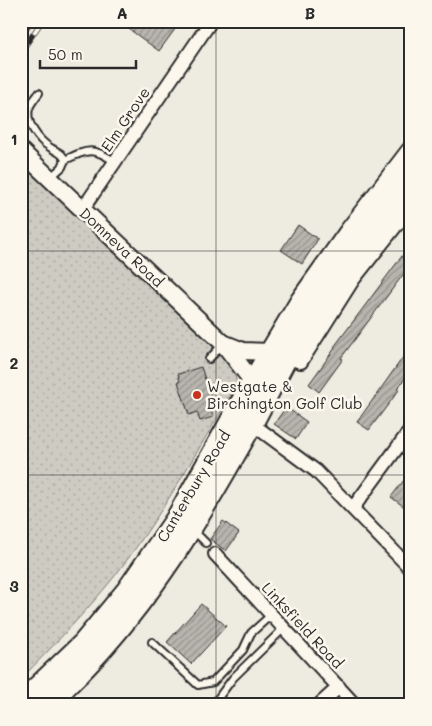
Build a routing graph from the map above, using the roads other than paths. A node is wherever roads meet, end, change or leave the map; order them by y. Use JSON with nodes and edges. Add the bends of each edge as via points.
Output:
{"nodes":[{"id":1,"x":211,"y":21,"type":"edge"},
{"id":2,"x":39,"y":93,"type":"dead end"},
{"id":3,"x":21,"y":151,"type":"edge"},
{"id":4,"x":411,"y":154,"type":"edge"},
{"id":5,"x":66,"y":160,"type":"junction"},
{"id":6,"x":115,"y":162,"type":"junction"},
{"id":7,"x":50,"y":178,"type":"junction"},
{"id":8,"x":411,"y":182,"type":"edge"},
{"id":9,"x":411,"y":207,"type":"edge"},
{"id":10,"x":82,"y":210,"type":"junction"},
{"id":11,"x":223,"y":343,"type":"junction"},
{"id":12,"x":279,"y":355,"type":"junction"},
{"id":13,"x":210,"y":359,"type":"dead end"},
{"id":14,"x":253,"y":382,"type":"junction"},
{"id":15,"x":252,"y":423,"type":"junction"},
{"id":16,"x":411,"y":429,"type":"edge"},
{"id":17,"x":353,"y":508,"type":"junction"},
{"id":18,"x":215,"y":554,"type":"dead end"},
{"id":19,"x":411,"y":569,"type":"edge"},
{"id":20,"x":272,"y":614,"type":"junction"},
{"id":21,"x":284,"y":628,"type":"junction"},
{"id":22,"x":152,"y":642,"type":"dead end"},
{"id":23,"x":338,"y":687,"type":"junction"},
{"id":24,"x":21,"y":703,"type":"edge"},
{"id":25,"x":46,"y":705,"type":"edge"},
{"id":26,"x":213,"y":705,"type":"edge"},
{"id":27,"x":319,"y":705,"type":"edge"},
{"id":28,"x":355,"y":705,"type":"edge"}],
"edges":[{"from":1,"to":6,"type":"street","name":"Elm Grove"},
{"from":2,"to":5,"type":"lane","via":[[28,112],[30,123],[40,139]]},
{"from":3,"to":7,"type":"street","name":"Domneva Road"},
{"from":4,"to":12,"type":"highway","name":"Canterbury Road","via":[[302,300]]},
{"from":5,"to":6,"type":"lane","via":[[92,150]]},
{"from":5,"to":7,"type":"lane"},
{"from":6,"to":10,"type":"street","name":"Elm Grove"},
{"from":7,"to":10,"type":"street","name":"Domneva Road"},
{"from":8,"to":12,"type":"highway","name":"Canterbury Road"},
{"from":9,"to":12,"type":"street","via":[[354,280],[301,362]]},
{"from":10,"to":11,"type":"street","name":"Domneva Road"},
{"from":11,"to":12,"type":"street","name":"Domneva Road","via":[[243,351]]},
{"from":11,"to":13,"type":"lane"},
{"from":11,"to":14,"type":"street","name":"Domneva Road"},
{"from":12,"to":14,"type":"highway","name":"Canterbury Road"},
{"from":12,"to":15,"type":"highway","name":"Canterbury Road"},
{"from":14,"to":24,"type":"highway","name":"Canterbury Road","via":[[176,520],[127,591],[84,643]]},
{"from":15,"to":17,"type":"street","via":[[316,471]]},
{"from":15,"to":25,"type":"highway","name":"Canterbury Road","via":[[198,536],[97,654]]},
{"from":16,"to":17,"type":"street"},
{"from":17,"to":19,"type":"street"},
{"from":18,"to":20,"type":"street","name":"Linksfield Road","via":[[224,570]]},
{"from":20,"to":21,"type":"street","name":"Linksfield Road"},
{"from":20,"to":22,"type":"lane","via":[[251,633],[243,650],[213,682],[198,685]]},
{"from":21,"to":23,"type":"street","name":"Linksfield Road"},
{"from":21,"to":26,"type":"lane","via":[[234,678]]},
{"from":23,"to":27,"type":"street"},
{"from":23,"to":28,"type":"street","name":"Linksfield Road"}]}
